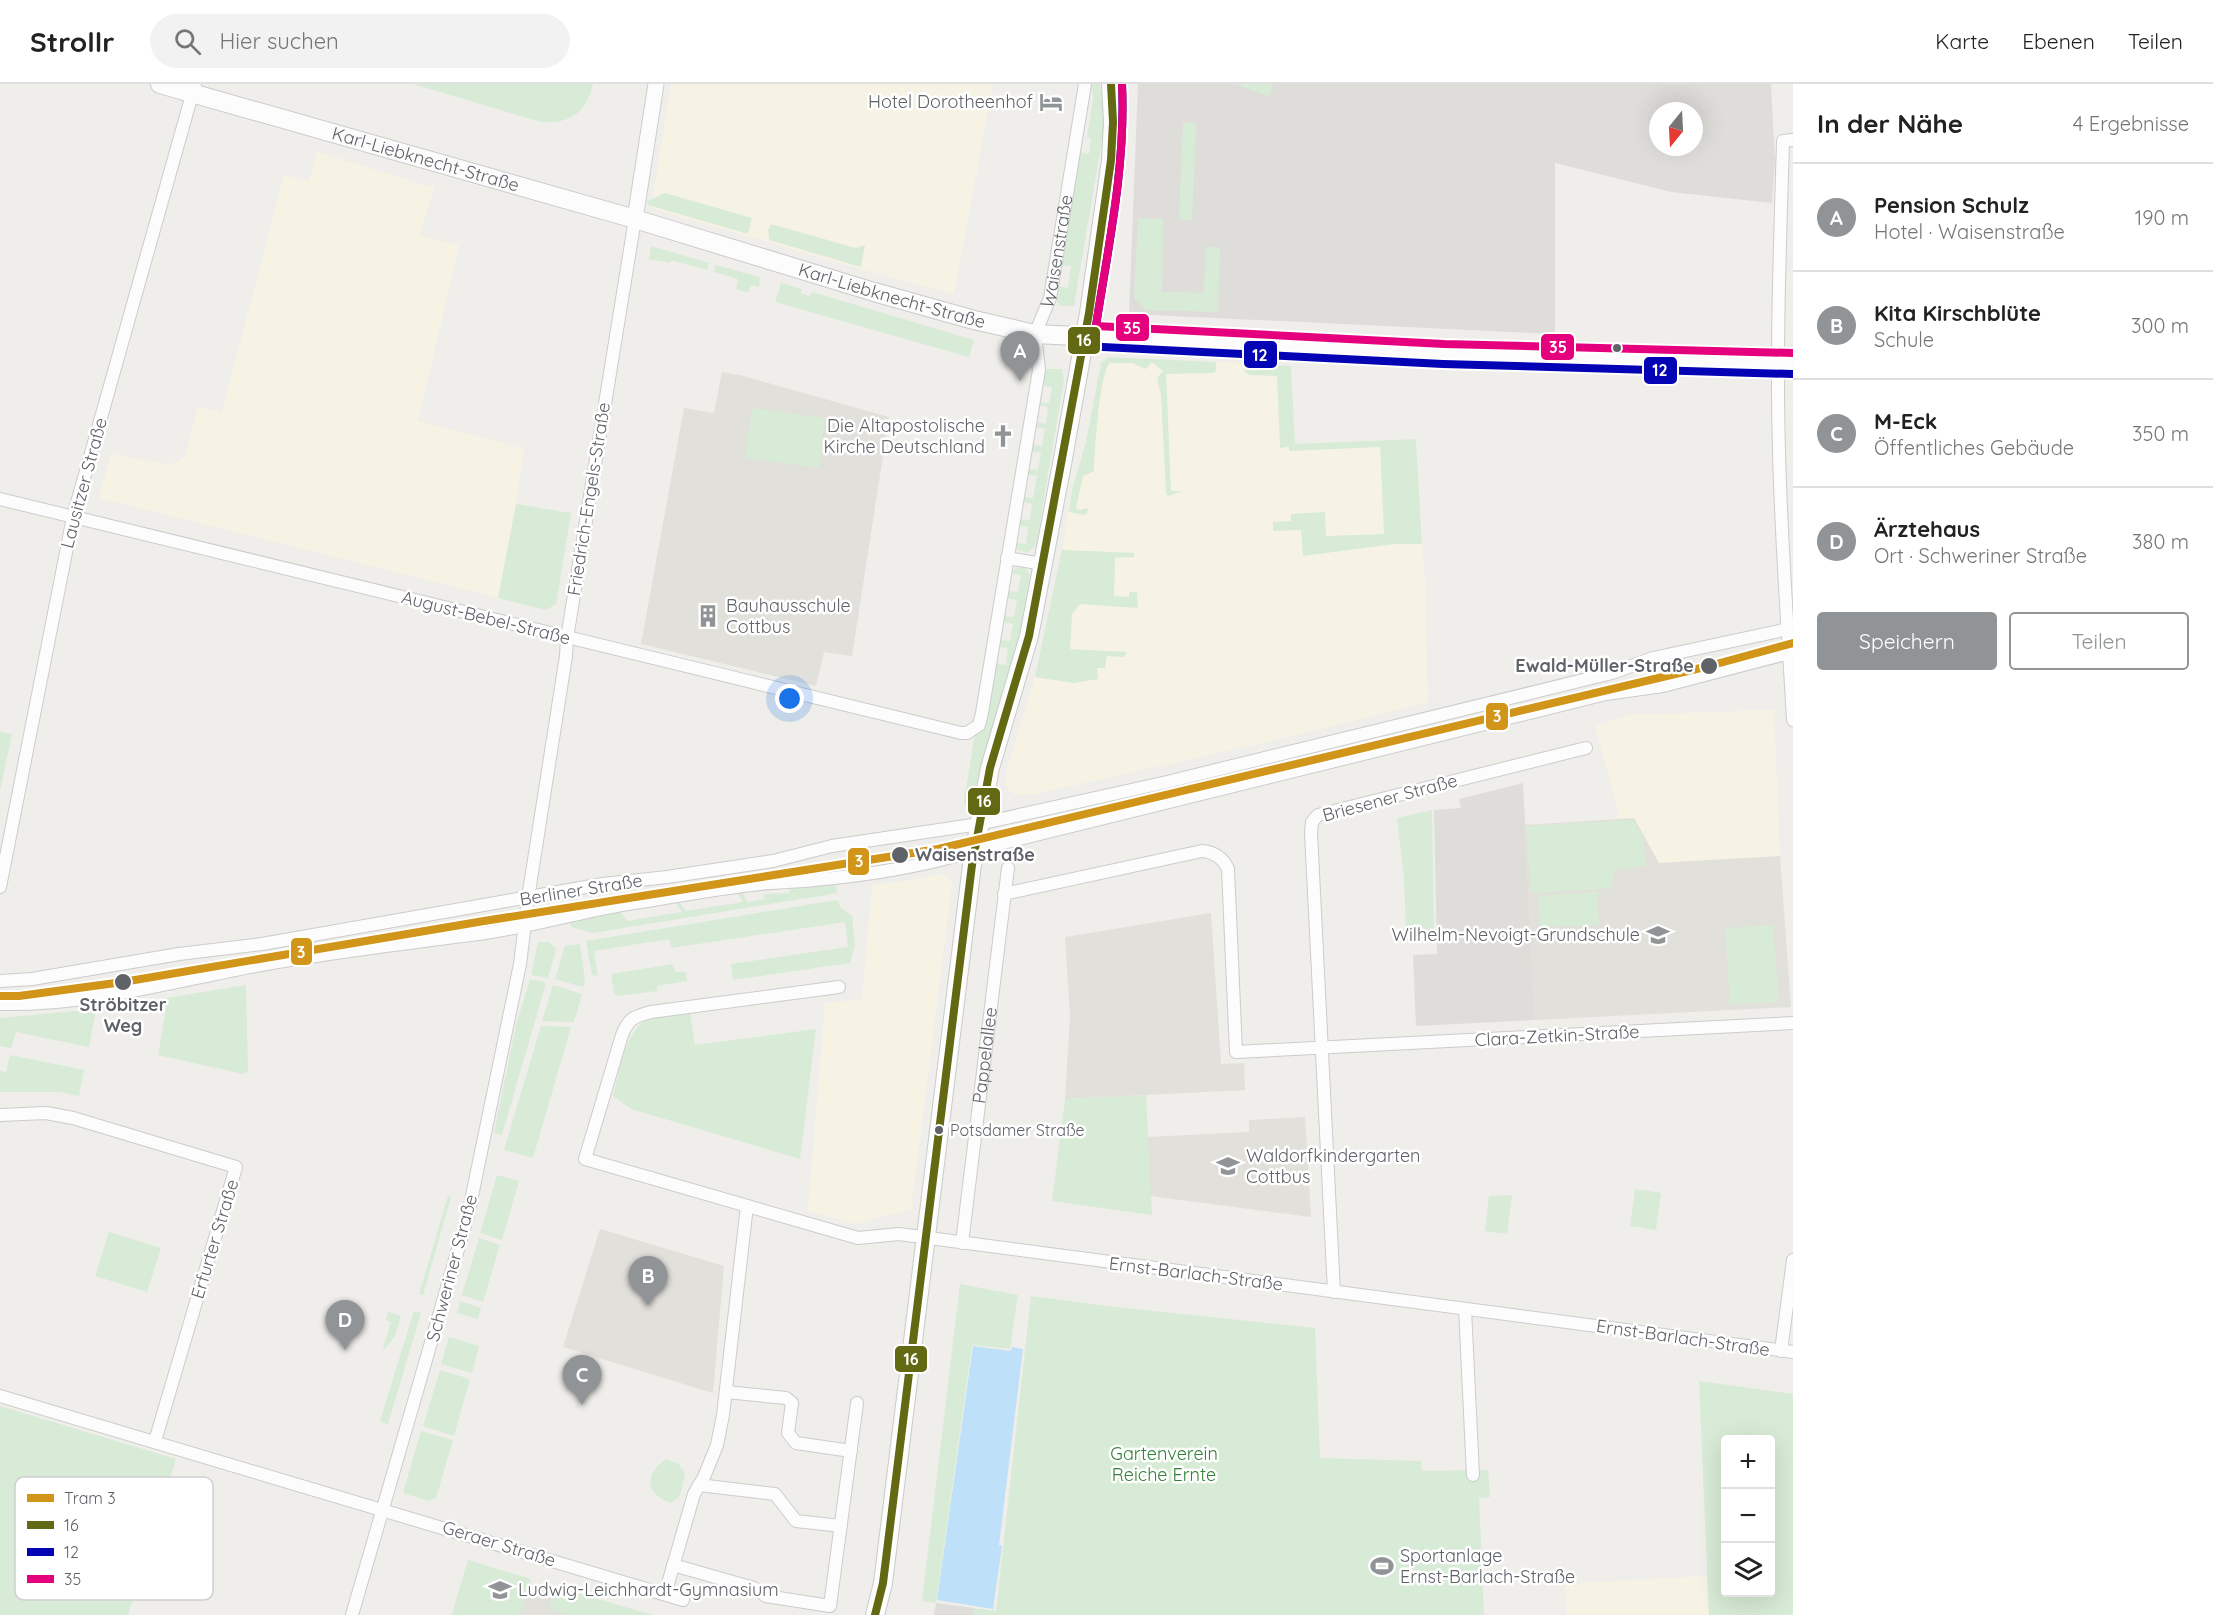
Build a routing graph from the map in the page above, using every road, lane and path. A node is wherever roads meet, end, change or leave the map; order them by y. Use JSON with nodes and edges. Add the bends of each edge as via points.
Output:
{"nodes":[{"id":1,"x":160,"y":84,"type":"edge"},
{"id":2,"x":656,"y":84,"type":"edge"},
{"id":3,"x":1085,"y":84,"type":"edge"},
{"id":4,"x":1111,"y":84,"type":"edge"},
{"id":5,"x":194,"y":88,"type":"edge"},
{"id":6,"x":1788,"y":140,"type":"edge"},
{"id":7,"x":635,"y":219,"type":"junction"},
{"id":8,"x":1035,"y":334,"type":"junction"},
{"id":9,"x":1084,"y":336,"type":"junction"},
{"id":10,"x":1786,"y":363,"type":"edge"},
{"id":11,"x":0,"y":499,"type":"edge"},
{"id":12,"x":73,"y":517,"type":"junction"},
{"id":13,"x":1007,"y":558,"type":"junction"},
{"id":14,"x":1042,"y":564,"type":"junction"},
{"id":15,"x":1790,"y":629,"type":"edge"},
{"id":16,"x":567,"y":638,"type":"junction"},
{"id":17,"x":1790,"y":650,"type":"edge"},
{"id":18,"x":1793,"y":720,"type":"edge"},
{"id":19,"x":973,"y":730,"type":"joint"},
{"id":20,"x":1586,"y":748,"type":"dead end"},
{"id":21,"x":977,"y":838,"type":"junction"},
{"id":22,"x":1008,"y":868,"type":"dead end"},
{"id":23,"x":0,"y":887,"type":"edge"},
{"id":24,"x":528,"y":894,"type":"junction"},
{"id":25,"x":1004,"y":894,"type":"junction"},
{"id":26,"x":526,"y":920,"type":"junction"},
{"id":27,"x":0,"y":981,"type":"edge"},
{"id":28,"x":839,"y":987,"type":"dead end"},
{"id":29,"x":0,"y":1004,"type":"edge"},
{"id":30,"x":1793,"y":1023,"type":"edge"},
{"id":31,"x":1321,"y":1049,"type":"junction"},
{"id":32,"x":0,"y":1115,"type":"edge"},
{"id":33,"x":747,"y":1206,"type":"junction"},
{"id":34,"x":927,"y":1238,"type":"junction"},
{"id":35,"x":962,"y":1243,"type":"junction"},
{"id":36,"x":1793,"y":1260,"type":"edge"},
{"id":37,"x":1334,"y":1292,"type":"junction"},
{"id":38,"x":1465,"y":1309,"type":"junction"},
{"id":39,"x":1787,"y":1352,"type":"edge"},
{"id":40,"x":726,"y":1392,"type":"junction"},
{"id":41,"x":0,"y":1396,"type":"edge"},
{"id":42,"x":857,"y":1403,"type":"dead end"},
{"id":43,"x":155,"y":1441,"type":"junction"},
{"id":44,"x":851,"y":1451,"type":"junction"},
{"id":45,"x":1473,"y":1475,"type":"dead end"},
{"id":46,"x":699,"y":1485,"type":"junction"},
{"id":47,"x":383,"y":1510,"type":"junction"},
{"id":48,"x":841,"y":1526,"type":"junction"},
{"id":49,"x":674,"y":1565,"type":"junction"},
{"id":50,"x":883,"y":1583,"type":"junction"},
{"id":51,"x":665,"y":1594,"type":"junction"},
{"id":52,"x":683,"y":1600,"type":"dead end"},
{"id":53,"x":352,"y":1615,"type":"edge"},
{"id":54,"x":874,"y":1615,"type":"edge"},
{"id":55,"x":886,"y":1615,"type":"edge"}],
"edges":[{"from":1,"to":5,"type":"main road","name":"Karl-Liebknecht-Straße"},
{"from":2,"to":7,"type":"street","name":"Friedrich-Engels-Straße"},
{"from":3,"to":8,"type":"street","name":"Waisenstraße","via":[[1050,298]]},
{"from":4,"to":9,"type":"main road","via":[[1110,160]]},
{"from":5,"to":7,"type":"main road","name":"Karl-Liebknecht-Straße"},
{"from":5,"to":12,"type":"street","name":"Lausitzer Straße"},
{"from":6,"to":10,"type":"street","via":[[1779,279]]},
{"from":7,"to":8,"type":"main road","name":"Karl-Liebknecht-Straße","via":[[874,292]]},
{"from":7,"to":16,"type":"street","name":"Friedrich-Engels-Straße"},
{"from":8,"to":9,"type":"main road","name":"Karl-Liebknecht-Straße"},
{"from":8,"to":13,"type":"street","name":"Waisenstraße","via":[[1039,370]]},
{"from":9,"to":10,"type":"main road","name":"Karl-Liebknecht-Straße","via":[[1454,354]]},
{"from":9,"to":14,"type":"main road"},
{"from":10,"to":15,"type":"street","via":[[1779,453]]},
{"from":11,"to":12,"type":"street","name":"August-Bebel-Straße"},
{"from":12,"to":16,"type":"street","name":"August-Bebel-Straße"},
{"from":12,"to":23,"type":"street","name":"Lausitzer Straße"},
{"from":13,"to":14,"type":"street"},
{"from":13,"to":19,"type":"street","name":"Waisenstraße","via":[[982,712]]},
{"from":14,"to":21,"type":"main road","via":[[1029,636],[990,768]]},
{"from":15,"to":17,"type":"street"},
{"from":15,"to":21,"type":"street","name":"Berliner Straße","via":[[1653,658],[1612,674],[1167,782]]},
{"from":16,"to":19,"type":"street","name":"August-Bebel-Straße","via":[[961,733]]},
{"from":16,"to":24,"type":"street","name":"Friedrich-Engels-Straße"},
{"from":17,"to":18,"type":"street"},
{"from":17,"to":21,"type":"street","name":"Berliner Straße","via":[[1663,686],[1606,694]]},
{"from":20,"to":31,"type":"street","name":"Briesener Straße","via":[[1315,818],[1311,833]]},
{"from":21,"to":24,"type":"street","name":"Berliner Straße","via":[[832,846],[773,861]]},
{"from":21,"to":26,"type":"street","name":"Berliner Straße","via":[[939,862],[837,878],[738,887]]},
{"from":21,"to":34,"type":"main road","name":"Pappelallee"},
{"from":22,"to":25,"type":"street","name":"Pappelallee"},
{"from":24,"to":26,"type":"street","name":"Friedrich-Engels-Straße"},
{"from":24,"to":27,"type":"street","name":"Berliner Straße","via":[[262,944]]},
{"from":25,"to":31,"type":"street","via":[[1202,851],[1215,855],[1228,869],[1236,1052]]},
{"from":25,"to":35,"type":"street","name":"Pappelallee"},
{"from":26,"to":29,"type":"street","name":"Berliner Straße","via":[[110,994],[51,1003]]},
{"from":26,"to":47,"type":"street","name":"Schweriner Straße","via":[[468,1215]]},
{"from":28,"to":33,"type":"street","via":[[651,1012],[634,1016],[622,1035],[585,1159]]},
{"from":30,"to":31,"type":"street","name":"Clara-Zetkin-Straße"},
{"from":31,"to":37,"type":"street","name":"Briesener Straße"},
{"from":32,"to":43,"type":"street","name":"Erfurter Straße","via":[[46,1113],[73,1118],[236,1167]]},
{"from":33,"to":34,"type":"street","via":[[858,1238],[899,1234]]},
{"from":33,"to":40,"type":"street"},
{"from":34,"to":35,"type":"street","name":"Ernst-Barlach-Straße"},
{"from":34,"to":50,"type":"main road","name":"Pappelallee"},
{"from":35,"to":37,"type":"street","name":"Ernst-Barlach-Straße"},
{"from":36,"to":39,"type":"street"},
{"from":37,"to":38,"type":"street","name":"Ernst-Barlach-Straße"},
{"from":38,"to":39,"type":"street","name":"Ernst-Barlach-Straße"},
{"from":38,"to":45,"type":"street"},
{"from":40,"to":44,"type":"street","via":[[786,1398],[792,1403],[788,1433],[796,1443]]},
{"from":40,"to":46,"type":"street","via":[[717,1445]]},
{"from":41,"to":43,"type":"street"},
{"from":42,"to":44,"type":"street"},
{"from":43,"to":47,"type":"street"},
{"from":44,"to":48,"type":"street"},
{"from":46,"to":48,"type":"street","via":[[776,1494],[796,1521]]},
{"from":46,"to":49,"type":"street"},
{"from":47,"to":51,"type":"street","name":"Geraer Straße"},
{"from":47,"to":53,"type":"street","name":"Schweriner Straße"},
{"from":48,"to":49,"type":"street","via":[[830,1606],[766,1596],[754,1588]]},
{"from":49,"to":51,"type":"street"},
{"from":50,"to":54,"type":"main road","name":"Pappelallee"},
{"from":50,"to":55,"type":"main road","name":"Pappelallee"},
{"from":51,"to":52,"type":"street","name":"Geraer Straße"}]}
